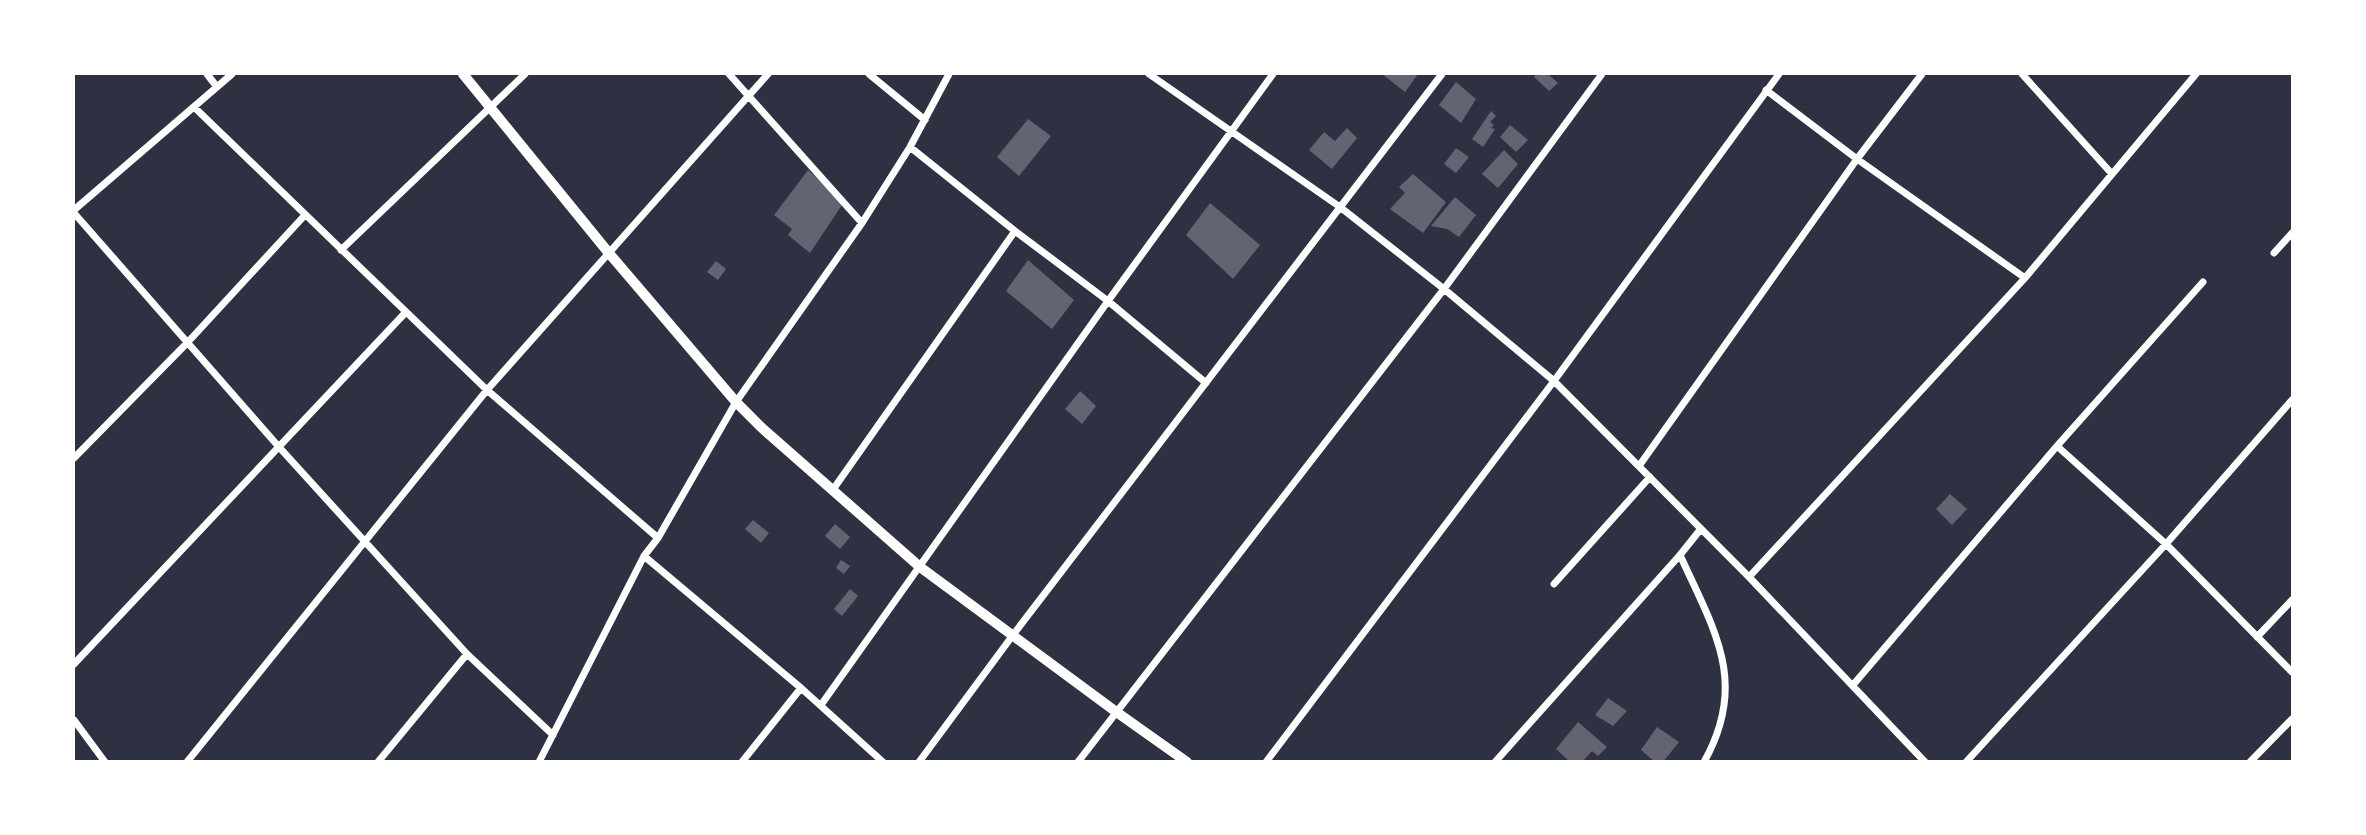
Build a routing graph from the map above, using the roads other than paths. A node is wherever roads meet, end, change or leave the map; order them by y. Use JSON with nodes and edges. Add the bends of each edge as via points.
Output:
{"nodes":[{"id":1,"x":207,"y":74,"type":"edge"},
{"id":2,"x":232,"y":74,"type":"edge"},
{"id":3,"x":463,"y":74,"type":"edge"},
{"id":4,"x":525,"y":74,"type":"edge"},
{"id":5,"x":729,"y":74,"type":"edge"},
{"id":6,"x":768,"y":74,"type":"edge"},
{"id":7,"x":869,"y":74,"type":"edge"},
{"id":8,"x":949,"y":74,"type":"edge"},
{"id":9,"x":1149,"y":74,"type":"edge"},
{"id":10,"x":1273,"y":74,"type":"edge"},
{"id":11,"x":1442,"y":74,"type":"edge"},
{"id":12,"x":1602,"y":74,"type":"edge"},
{"id":13,"x":1779,"y":74,"type":"edge"},
{"id":14,"x":1922,"y":74,"type":"edge"},
{"id":15,"x":2022,"y":74,"type":"edge"},
{"id":16,"x":2196,"y":74,"type":"edge"},
{"id":17,"x":217,"y":86,"type":"junction"},
{"id":18,"x":1766,"y":90,"type":"junction"},
{"id":19,"x":748,"y":97,"type":"junction"},
{"id":20,"x":489,"y":106,"type":"junction"},
{"id":21,"x":194,"y":107,"type":"junction"},
{"id":22,"x":925,"y":120,"type":"junction"},
{"id":23,"x":1230,"y":132,"type":"junction"},
{"id":24,"x":910,"y":147,"type":"junction"},
{"id":25,"x":1857,"y":159,"type":"junction"},
{"id":26,"x":2112,"y":174,"type":"junction"},
{"id":27,"x":1340,"y":207,"type":"junction"},
{"id":28,"x":74,"y":211,"type":"edge"},
{"id":29,"x":305,"y":215,"type":"junction"},
{"id":30,"x":862,"y":223,"type":"junction"},
{"id":31,"x":1015,"y":231,"type":"junction"},
{"id":32,"x":2292,"y":233,"type":"edge"},
{"id":33,"x":341,"y":250,"type":"junction"},
{"id":34,"x":608,"y":252,"type":"junction"},
{"id":35,"x":2274,"y":253,"type":"dead end"},
{"id":36,"x":2025,"y":278,"type":"junction"},
{"id":37,"x":2203,"y":282,"type":"dead end"},
{"id":38,"x":1444,"y":289,"type":"junction"},
{"id":39,"x":1108,"y":301,"type":"junction"},
{"id":40,"x":406,"y":312,"type":"junction"},
{"id":41,"x":188,"y":342,"type":"junction"},
{"id":42,"x":1554,"y":382,"type":"junction"},
{"id":43,"x":1206,"y":383,"type":"junction"},
{"id":44,"x":487,"y":390,"type":"junction"},
{"id":45,"x":2292,"y":400,"type":"edge"},
{"id":46,"x":736,"y":402,"type":"junction"},
{"id":47,"x":2057,"y":446,"type":"junction"},
{"id":48,"x":279,"y":447,"type":"junction"},
{"id":49,"x":74,"y":458,"type":"edge"},
{"id":50,"x":1639,"y":466,"type":"junction"},
{"id":51,"x":1650,"y":477,"type":"junction"},
{"id":52,"x":832,"y":491,"type":"junction"},
{"id":53,"x":1700,"y":530,"type":"junction"},
{"id":54,"x":658,"y":538,"type":"junction"},
{"id":55,"x":365,"y":540,"type":"junction"},
{"id":56,"x":2165,"y":544,"type":"junction"},
{"id":57,"x":1680,"y":555,"type":"junction"},
{"id":58,"x":644,"y":556,"type":"junction"},
{"id":59,"x":920,"y":567,"type":"junction"},
{"id":60,"x":1749,"y":578,"type":"junction"},
{"id":61,"x":1554,"y":584,"type":"dead end"},
{"id":62,"x":2292,"y":600,"type":"edge"},
{"id":63,"x":1013,"y":635,"type":"junction"},
{"id":64,"x":2258,"y":637,"type":"junction"},
{"id":65,"x":467,"y":654,"type":"junction"},
{"id":66,"x":74,"y":664,"type":"edge"},
{"id":67,"x":2292,"y":672,"type":"edge"},
{"id":68,"x":1853,"y":685,"type":"junction"},
{"id":69,"x":801,"y":688,"type":"junction"},
{"id":70,"x":821,"y":705,"type":"junction"},
{"id":71,"x":1115,"y":711,"type":"junction"},
{"id":72,"x":2292,"y":719,"type":"edge"},
{"id":73,"x":74,"y":720,"type":"edge"},
{"id":74,"x":553,"y":735,"type":"junction"},
{"id":75,"x":879,"y":760,"type":"edge"},
{"id":76,"x":105,"y":761,"type":"edge"},
{"id":77,"x":187,"y":761,"type":"edge"},
{"id":78,"x":378,"y":761,"type":"edge"},
{"id":79,"x":539,"y":761,"type":"edge"},
{"id":80,"x":742,"y":761,"type":"edge"},
{"id":81,"x":919,"y":761,"type":"edge"},
{"id":82,"x":1078,"y":761,"type":"edge"},
{"id":83,"x":1187,"y":761,"type":"edge"},
{"id":84,"x":1266,"y":761,"type":"edge"},
{"id":85,"x":1495,"y":761,"type":"edge"},
{"id":86,"x":1704,"y":761,"type":"edge"},
{"id":87,"x":1925,"y":761,"type":"edge"},
{"id":88,"x":1966,"y":761,"type":"edge"},
{"id":89,"x":2250,"y":761,"type":"edge"}],
"edges":[{"from":1,"to":17,"type":"street"},
{"from":2,"to":17,"type":"street"},
{"from":3,"to":20,"type":"street"},
{"from":4,"to":20,"type":"street"},
{"from":5,"to":19,"type":"street"},
{"from":6,"to":19,"type":"street"},
{"from":7,"to":22,"type":"street"},
{"from":8,"to":22,"type":"street"},
{"from":9,"to":23,"type":"street"},
{"from":10,"to":23,"type":"street"},
{"from":11,"to":27,"type":"street"},
{"from":12,"to":38,"type":"street"},
{"from":13,"to":18,"type":"street"},
{"from":14,"to":25,"type":"street"},
{"from":15,"to":26,"type":"street"},
{"from":16,"to":26,"type":"street"},
{"from":17,"to":21,"type":"street"},
{"from":18,"to":25,"type":"street"},
{"from":18,"to":42,"type":"street"},
{"from":19,"to":30,"type":"street"},
{"from":19,"to":34,"type":"street"},
{"from":20,"to":33,"type":"street"},
{"from":20,"to":34,"type":"street"},
{"from":21,"to":28,"type":"street"},
{"from":21,"to":29,"type":"street"},
{"from":22,"to":24,"type":"street"},
{"from":23,"to":27,"type":"street"},
{"from":23,"to":39,"type":"street"},
{"from":24,"to":30,"type":"street"},
{"from":24,"to":31,"type":"street"},
{"from":25,"to":36,"type":"street"},
{"from":25,"to":50,"type":"street"},
{"from":26,"to":36,"type":"street"},
{"from":27,"to":38,"type":"street"},
{"from":27,"to":43,"type":"street"},
{"from":28,"to":41,"type":"street"},
{"from":29,"to":33,"type":"street"},
{"from":29,"to":41,"type":"street"},
{"from":30,"to":46,"type":"street"},
{"from":31,"to":39,"type":"street"},
{"from":31,"to":52,"type":"street"},
{"from":32,"to":35,"type":"street"},
{"from":33,"to":40,"type":"street"},
{"from":34,"to":44,"type":"street"},
{"from":34,"to":46,"type":"street"},
{"from":36,"to":60,"type":"street"},
{"from":37,"to":47,"type":"street"},
{"from":38,"to":42,"type":"street"},
{"from":38,"to":71,"type":"street"},
{"from":39,"to":43,"type":"street"},
{"from":39,"to":59,"type":"street"},
{"from":40,"to":44,"type":"street"},
{"from":40,"to":48,"type":"street"},
{"from":41,"to":48,"type":"street"},
{"from":41,"to":49,"type":"street"},
{"from":42,"to":50,"type":"street"},
{"from":42,"to":84,"type":"street"},
{"from":43,"to":63,"type":"street"},
{"from":44,"to":54,"type":"street"},
{"from":44,"to":55,"type":"street"},
{"from":45,"to":56,"type":"street"},
{"from":46,"to":52,"type":"street"},
{"from":46,"to":54,"type":"street"},
{"from":47,"to":56,"type":"street"},
{"from":47,"to":68,"type":"street"},
{"from":48,"to":55,"type":"street"},
{"from":48,"to":66,"type":"street"},
{"from":50,"to":51,"type":"street"},
{"from":51,"to":53,"type":"street"},
{"from":51,"to":61,"type":"street"},
{"from":52,"to":59,"type":"street"},
{"from":53,"to":57,"type":"street"},
{"from":53,"to":60,"type":"street"},
{"from":54,"to":58,"type":"street"},
{"from":55,"to":65,"type":"street"},
{"from":55,"to":77,"type":"street"},
{"from":56,"to":64,"type":"street"},
{"from":56,"to":88,"type":"street"},
{"from":57,"to":85,"type":"street"},
{"from":57,"to":86,"type":"street","via":[[1720,646],[1727,692],[1716,741]]},
{"from":58,"to":69,"type":"street"},
{"from":58,"to":74,"type":"street"},
{"from":59,"to":63,"type":"street"},
{"from":59,"to":70,"type":"street"},
{"from":60,"to":68,"type":"street"},
{"from":62,"to":64,"type":"street"},
{"from":63,"to":71,"type":"street"},
{"from":63,"to":81,"type":"street"},
{"from":64,"to":67,"type":"street"},
{"from":65,"to":74,"type":"street"},
{"from":65,"to":78,"type":"street"},
{"from":68,"to":87,"type":"street"},
{"from":69,"to":70,"type":"street"},
{"from":69,"to":80,"type":"street"},
{"from":70,"to":75,"type":"street"},
{"from":71,"to":82,"type":"street"},
{"from":71,"to":83,"type":"street"},
{"from":72,"to":89,"type":"street"},
{"from":73,"to":76,"type":"street"},
{"from":74,"to":79,"type":"street"}]}
